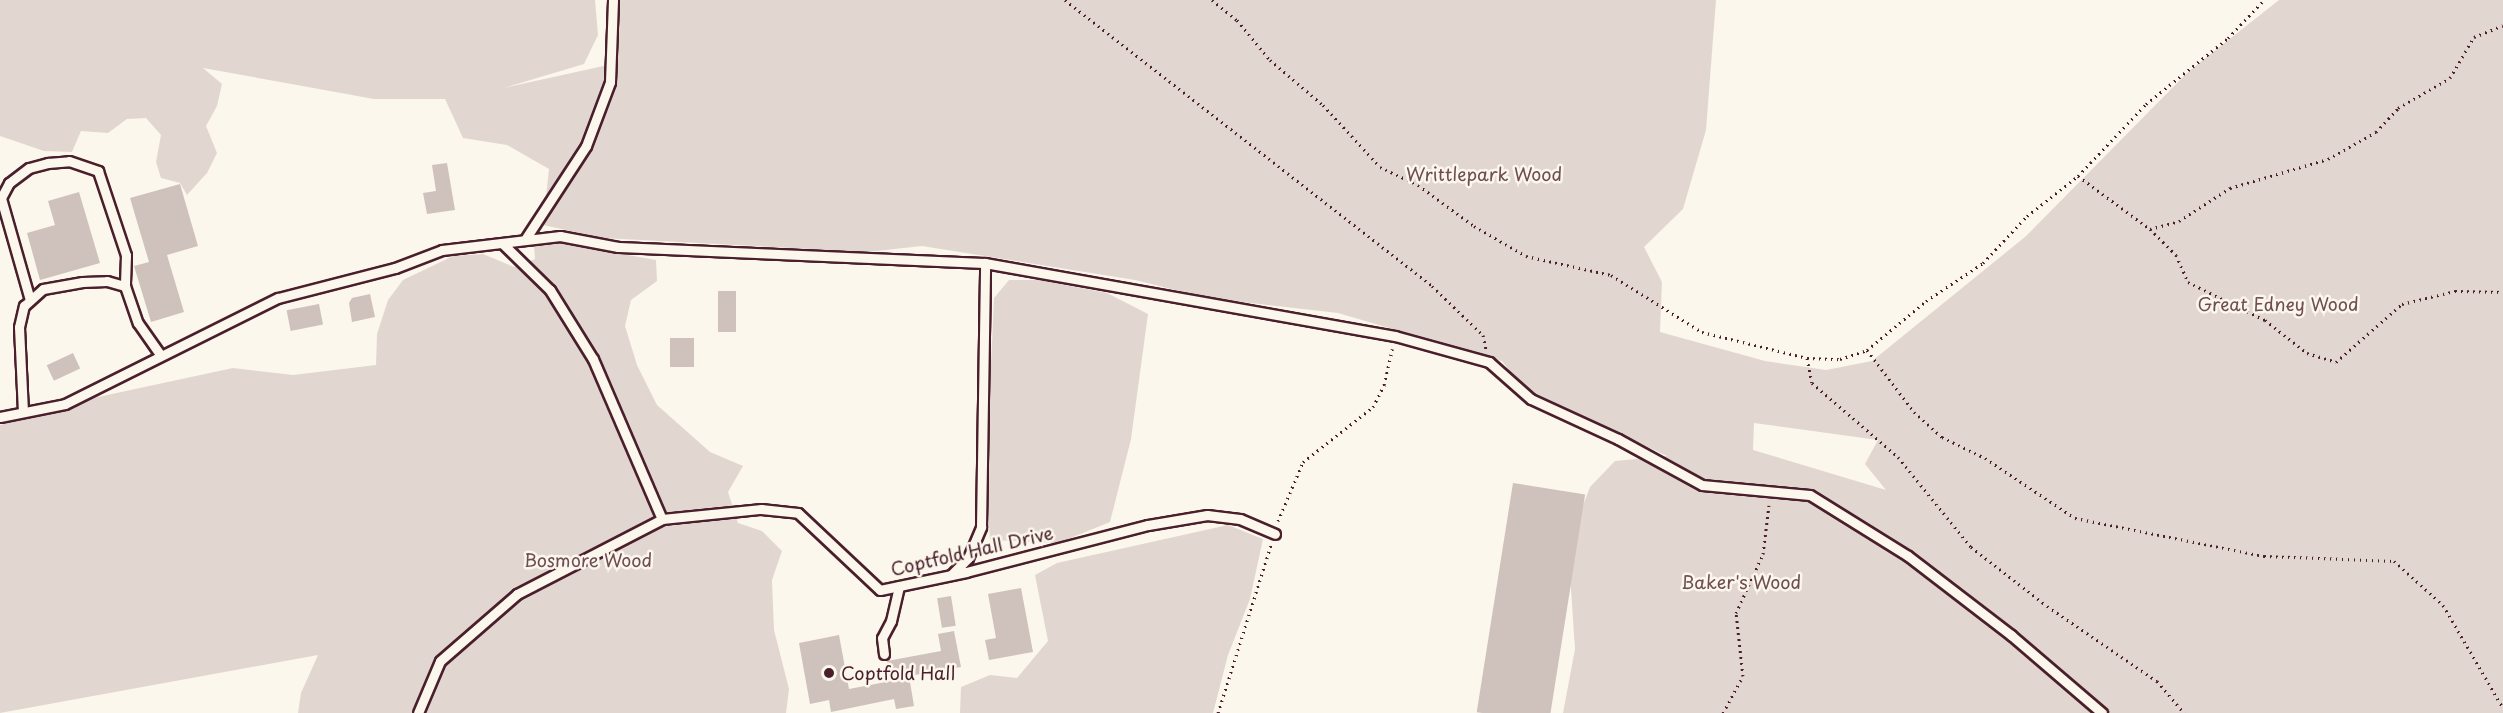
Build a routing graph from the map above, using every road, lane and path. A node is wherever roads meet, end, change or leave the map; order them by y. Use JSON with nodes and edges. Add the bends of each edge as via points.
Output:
{"nodes":[{"id":1,"x":613,"y":0,"type":"edge"},
{"id":2,"x":1065,"y":0,"type":"edge"},
{"id":3,"x":1212,"y":0,"type":"edge"},
{"id":4,"x":2264,"y":0,"type":"edge"},
{"id":5,"x":2503,"y":25,"type":"edge"},
{"id":6,"x":2078,"y":176,"type":"junction"},
{"id":7,"x":2150,"y":229,"type":"junction"},
{"id":8,"x":526,"y":238,"type":"junction"},
{"id":9,"x":502,"y":243,"type":"junction"},
{"id":10,"x":985,"y":263,"type":"junction"},
{"id":11,"x":125,"y":286,"type":"junction"},
{"id":12,"x":2503,"y":292,"type":"edge"},
{"id":13,"x":30,"y":300,"type":"junction"},
{"id":14,"x":1395,"y":336,"type":"junction"},
{"id":15,"x":1867,"y":350,"type":"junction"},
{"id":16,"x":160,"y":355,"type":"junction"},
{"id":17,"x":1807,"y":358,"type":"junction"},
{"id":18,"x":1489,"y":362,"type":"junction"},
{"id":19,"x":23,"y":412,"type":"junction"},
{"id":20,"x":0,"y":417,"type":"edge"},
{"id":21,"x":1771,"y":491,"type":"junction"},
{"id":22,"x":662,"y":519,"type":"junction"},
{"id":23,"x":1275,"y":534,"type":"junction"},
{"id":24,"x":951,"y":575,"type":"junction"},
{"id":25,"x":899,"y":586,"type":"junction"},
{"id":26,"x":884,"y":654,"type":"dead end"},
{"id":27,"x":2503,"y":708,"type":"edge"},
{"id":28,"x":418,"y":713,"type":"edge"},
{"id":29,"x":1218,"y":713,"type":"edge"},
{"id":30,"x":1723,"y":713,"type":"edge"},
{"id":31,"x":2102,"y":713,"type":"edge"},
{"id":32,"x":2184,"y":713,"type":"edge"}],
"edges":[{"from":1,"to":8,"type":"lane","via":[[610,82],[586,146]]},
{"from":2,"to":18,"type":"path","via":[[1432,286],[1483,335]]},
{"from":3,"to":17,"type":"path","via":[[1237,20],[1270,60],[1323,105],[1380,167],[1418,185],[1474,226],[1526,256],[1611,275],[1702,332]]},
{"from":4,"to":6,"type":"path","via":[[2228,38],[2146,104]]},
{"from":5,"to":7,"type":"path","via":[[2474,37],[2450,78],[2398,108],[2376,132],[2357,143],[2328,159],[2230,188],[2179,221]]},
{"from":6,"to":7,"type":"path"},
{"from":6,"to":15,"type":"path","via":[[2027,216],[1983,263],[1926,301]]},
{"from":7,"to":12,"type":"path","via":[[2176,255],[2188,282],[2265,320],[2307,353],[2336,362],[2402,304],[2455,291]]},
{"from":8,"to":9,"type":"lane"},
{"from":8,"to":10,"type":"lane","via":[[560,236],[618,247],[726,254]]},
{"from":9,"to":16,"type":"lane","via":[[442,250],[395,268],[278,298]]},
{"from":9,"to":22,"type":"lane","via":[[550,290],[593,359]]},
{"from":10,"to":14,"type":"lane"},
{"from":10,"to":24,"type":"lane","via":[[981,527],[968,558]]},
{"from":11,"to":13,"type":"lane","via":[[107,281],[71,283],[42,289]]},
{"from":11,"to":13,"type":"lane","via":[[126,255],[98,171],[69,161],[48,163],[29,168],[9,183],[1,198]]},
{"from":11,"to":16,"type":"lane","via":[[138,323]]},
{"from":13,"to":19,"type":"lane","via":[[24,306],[20,327]]},
{"from":14,"to":18,"type":"lane"},
{"from":14,"to":23,"type":"path","via":[[1384,385],[1373,406],[1303,462]]},
{"from":15,"to":17,"type":"path","via":[[1840,359]]},
{"from":15,"to":27,"type":"path","via":[[1914,412],[1942,437],[1985,458],[2075,518],[2264,556],[2394,561],[2443,605]]},
{"from":16,"to":19,"type":"lane","via":[[65,404]]},
{"from":17,"to":32,"type":"path","via":[[1812,383],[1898,457],[1971,547],[2064,618],[2157,681]]},
{"from":18,"to":21,"type":"lane","via":[[1530,399],[1618,439],[1702,485]]},
{"from":19,"to":20,"type":"lane"},
{"from":21,"to":30,"type":"path","via":[[1763,554],[1736,613],[1743,676]]},
{"from":21,"to":31,"type":"lane","via":[[1810,495],[1908,556],[2011,635]]},
{"from":22,"to":25,"type":"lane","name":"Coptfold Hall Drive","via":[[760,509],[798,513],[880,590]]},
{"from":22,"to":28,"type":"lane","name":"Coptfold Hall Drive","via":[[517,594],[440,661]]},
{"from":23,"to":24,"type":"lane","name":"Coptfold Hall Drive","via":[[1240,519],[1207,514]]},
{"from":23,"to":29,"type":"path"},
{"from":24,"to":25,"type":"lane","name":"Coptfold Hall Drive"},
{"from":25,"to":26,"type":"lane","via":[[891,621],[882,638]]}]}
